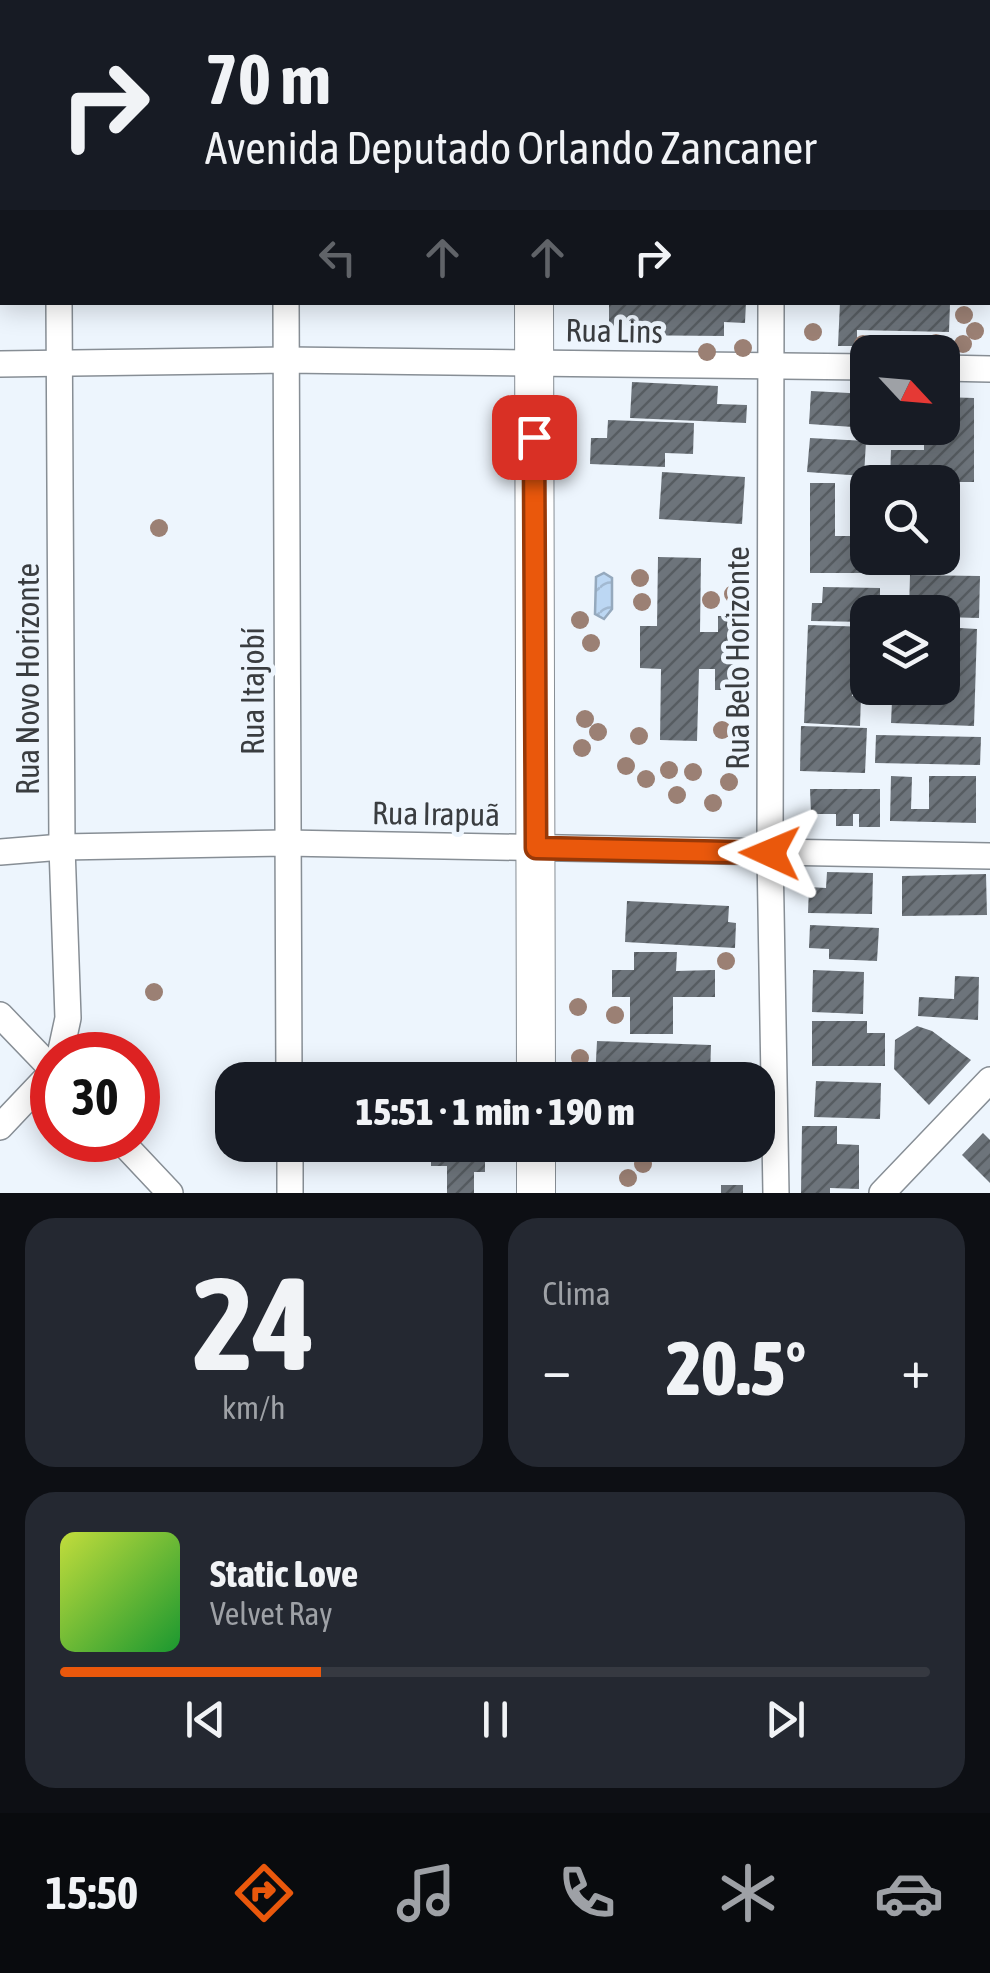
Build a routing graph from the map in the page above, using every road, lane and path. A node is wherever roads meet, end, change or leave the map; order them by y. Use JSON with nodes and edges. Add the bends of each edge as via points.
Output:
{"nodes":[{"id":1,"x":59,"y":305,"type":"edge"},
{"id":2,"x":286,"y":305,"type":"edge"},
{"id":3,"x":534,"y":305,"type":"edge"},
{"id":4,"x":771,"y":305,"type":"edge"},
{"id":5,"x":286,"y":360,"type":"junction"},
{"id":6,"x":534,"y":362,"type":"junction"},
{"id":7,"x":0,"y":364,"type":"edge"},
{"id":8,"x":59,"y":364,"type":"junction"},
{"id":9,"x":771,"y":366,"type":"junction"},
{"id":10,"x":850,"y":367,"type":"edge"},
{"id":11,"x":960,"y":368,"type":"edge"},
{"id":12,"x":990,"y":369,"type":"edge"},
{"id":13,"x":286,"y":843,"type":"junction"},
{"id":14,"x":62,"y":847,"type":"junction"},
{"id":15,"x":536,"y":848,"type":"junction"},
{"id":16,"x":0,"y":852,"type":"edge"},
{"id":17,"x":770,"y":853,"type":"junction"},
{"id":18,"x":990,"y":856,"type":"edge"},
{"id":19,"x":0,"y":1015,"type":"edge"},
{"id":20,"x":65,"y":1032,"type":"edge"},
{"id":21,"x":30,"y":1047,"type":"edge"},
{"id":22,"x":289,"y":1062,"type":"edge"},
{"id":23,"x":536,"y":1062,"type":"edge"},
{"id":24,"x":990,"y":1080,"type":"edge"},
{"id":25,"x":30,"y":1095,"type":"edge"},
{"id":26,"x":0,"y":1128,"type":"edge"},
{"id":27,"x":141,"y":1162,"type":"edge"},
{"id":28,"x":290,"y":1162,"type":"edge"},
{"id":29,"x":536,"y":1162,"type":"edge"},
{"id":30,"x":170,"y":1193,"type":"edge"},
{"id":31,"x":290,"y":1193,"type":"edge"},
{"id":32,"x":536,"y":1193,"type":"edge"},
{"id":33,"x":776,"y":1193,"type":"edge"},
{"id":34,"x":882,"y":1193,"type":"edge"}],
"edges":[{"from":1,"to":8,"type":"street","name":"Rua Novo Horizonte"},
{"from":2,"to":5,"type":"street","name":"Rua Itajobí"},
{"from":3,"to":6,"type":"street"},
{"from":4,"to":9,"type":"street","name":"Rua Belo Horizonte"},
{"from":5,"to":6,"type":"street","name":"Rua Lins"},
{"from":5,"to":8,"type":"street","name":"Rua Lins"},
{"from":5,"to":13,"type":"street","name":"Rua Itajobí"},
{"from":6,"to":9,"type":"street","name":"Rua Lins"},
{"from":6,"to":15,"type":"street"},
{"from":7,"to":8,"type":"street","name":"Rua Lins"},
{"from":8,"to":14,"type":"street","name":"Rua Novo Horizonte"},
{"from":9,"to":10,"type":"street","name":"Rua Lins"},
{"from":9,"to":17,"type":"street","name":"Rua Belo Horizonte"},
{"from":11,"to":12,"type":"street"},
{"from":13,"to":14,"type":"street","name":"Rua Irapuã"},
{"from":13,"to":15,"type":"street","name":"Rua Irapuã"},
{"from":13,"to":22,"type":"street","name":"Rua Itajobí"},
{"from":14,"to":16,"type":"street","name":"Rua Irapuã"},
{"from":14,"to":20,"type":"street","name":"Rua Novo Horizonte"},
{"from":15,"to":17,"type":"street","name":"Rua Irapuã"},
{"from":15,"to":23,"type":"street"},
{"from":17,"to":18,"type":"street","name":"Rua Irapuã"},
{"from":17,"to":33,"type":"street","name":"Rua Belo Horizonte"},
{"from":19,"to":21,"type":"street"},
{"from":24,"to":34,"type":"street"},
{"from":25,"to":26,"type":"street"},
{"from":27,"to":30,"type":"street"},
{"from":28,"to":31,"type":"street"},
{"from":29,"to":32,"type":"street"}]}
